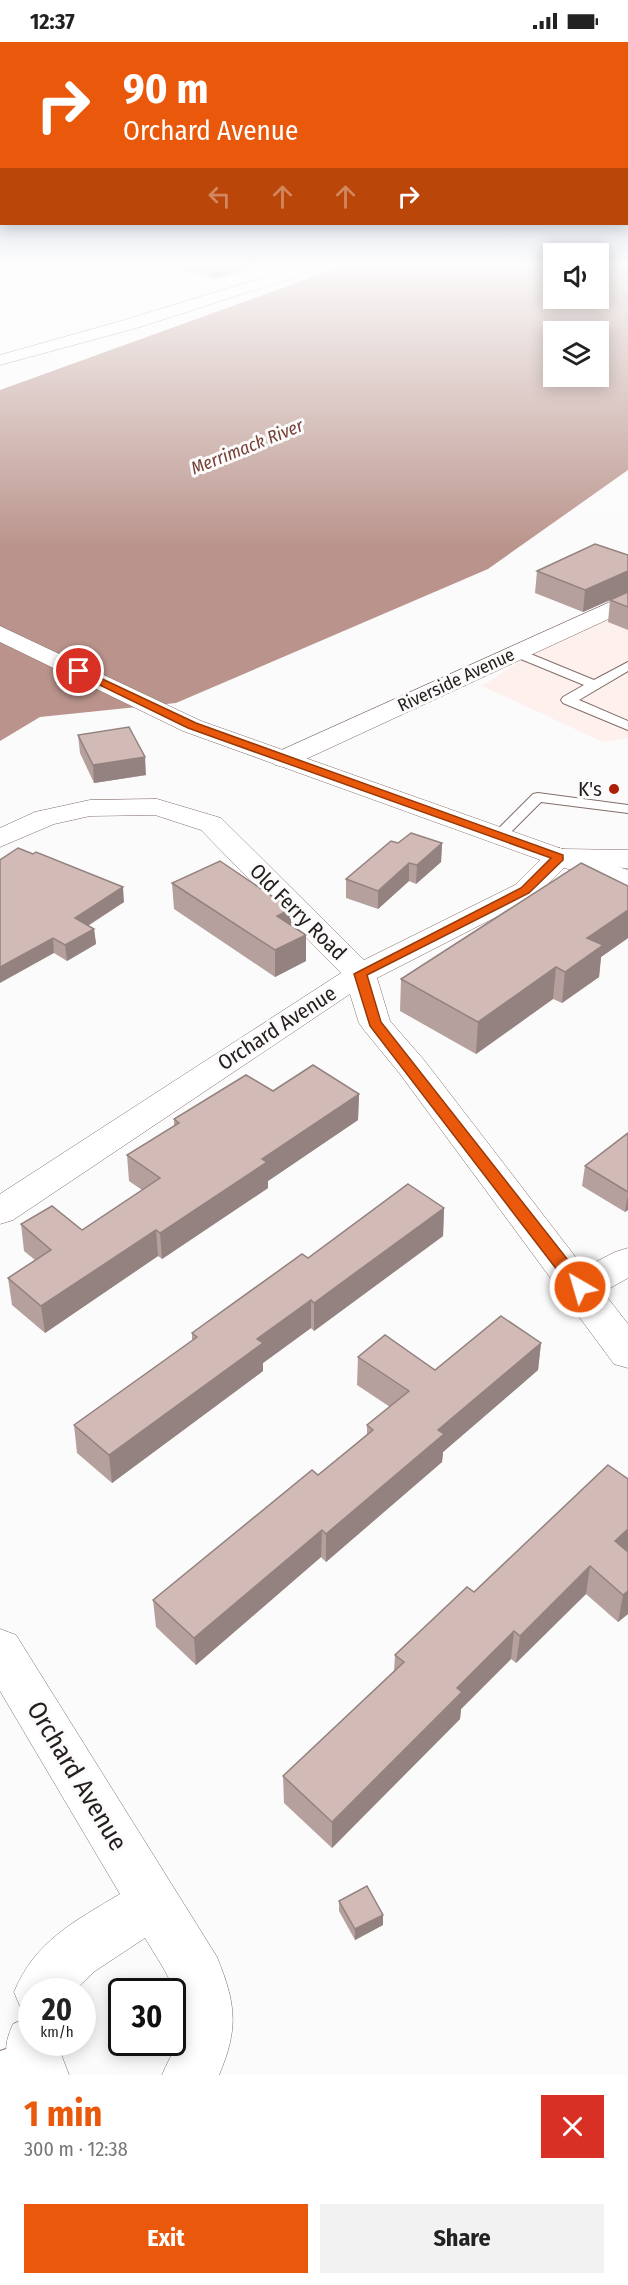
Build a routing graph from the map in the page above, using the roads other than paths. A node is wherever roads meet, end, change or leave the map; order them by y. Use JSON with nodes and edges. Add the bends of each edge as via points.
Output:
{"nodes":[{"id":1,"x":628,"y":601,"type":"edge"},
{"id":2,"x":0,"y":633,"type":"edge"},
{"id":3,"x":516,"y":652,"type":"junction"},
{"id":4,"x":628,"y":666,"type":"edge"},
{"id":5,"x":595,"y":685,"type":"junction"},
{"id":6,"x":628,"y":726,"type":"edge"},
{"id":7,"x":284,"y":759,"type":"junction"},
{"id":8,"x":628,"y":809,"type":"edge"},
{"id":9,"x":499,"y":836,"type":"junction"},
{"id":10,"x":0,"y":839,"type":"edge"},
{"id":11,"x":559,"y":857,"type":"junction"},
{"id":12,"x":628,"y":859,"type":"edge"},
{"id":13,"x":628,"y":879,"type":"edge"},
{"id":14,"x":360,"y":974,"type":"junction"},
{"id":15,"x":0,"y":1210,"type":"edge"},
{"id":16,"x":628,"y":1261,"type":"edge"},
{"id":17,"x":580,"y":1287,"type":"junction"},
{"id":18,"x":628,"y":1353,"type":"edge"},
{"id":19,"x":0,"y":1649,"type":"edge"},
{"id":20,"x":153,"y":1903,"type":"junction"},
{"id":21,"x":48,"y":1978,"type":"edge"},
{"id":22,"x":190,"y":2075,"type":"edge"}],
"edges":[{"from":1,"to":3,"type":"street","name":"Riverside Avenue"},
{"from":2,"to":7,"type":"street","via":[[192,726]]},
{"from":3,"to":5,"type":"lane"},
{"from":3,"to":7,"type":"street","name":"Riverside Avenue"},
{"from":4,"to":5,"type":"lane"},
{"from":5,"to":6,"type":"lane","via":[[568,700]]},
{"from":7,"to":9,"type":"street"},
{"from":8,"to":9,"type":"lane","via":[[538,797]]},
{"from":9,"to":11,"type":"street"},
{"from":10,"to":14,"type":"street","name":"Old Ferry Road","via":[[45,818],[90,808],[157,807],[211,824]]},
{"from":11,"to":12,"type":"street"},
{"from":11,"to":13,"type":"street"},
{"from":11,"to":14,"type":"street","name":"Orchard Avenue","via":[[525,891]]},
{"from":14,"to":15,"type":"street","name":"Orchard Avenue"},
{"from":14,"to":17,"type":"street","name":"Old Ferry Road","via":[[375,1023]]},
{"from":16,"to":17,"type":"street"},
{"from":17,"to":18,"type":"street","name":"Old Ferry Road"},
{"from":19,"to":20,"type":"street","name":"Orchard Avenue"},
{"from":20,"to":21,"type":"street","via":[[64,1960]]},
{"from":20,"to":22,"type":"street","name":"Orchard Avenue","via":[[205,1992],[208,2030]]}]}
